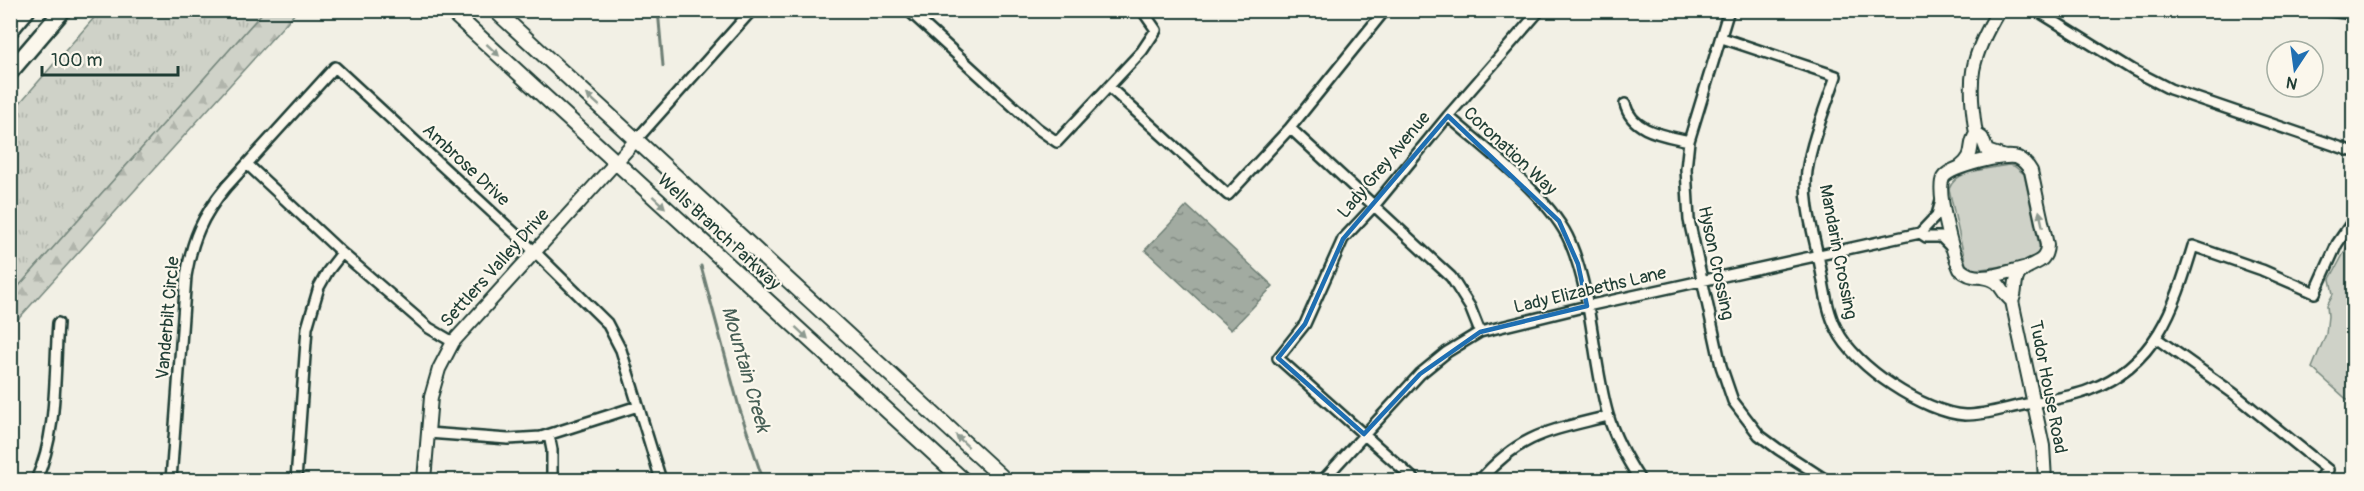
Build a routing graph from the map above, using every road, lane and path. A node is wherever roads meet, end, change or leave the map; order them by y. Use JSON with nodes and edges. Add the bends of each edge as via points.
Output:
{"nodes":[{"id":1,"x":27,"y":10,"type":"edge"},
{"id":2,"x":63,"y":10,"type":"edge"},
{"id":3,"x":450,"y":10,"type":"edge"},
{"id":4,"x":495,"y":10,"type":"edge"},
{"id":5,"x":752,"y":10,"type":"edge"},
{"id":6,"x":908,"y":10,"type":"edge"},
{"id":7,"x":1142,"y":10,"type":"edge"},
{"id":8,"x":1384,"y":10,"type":"edge"},
{"id":9,"x":1540,"y":10,"type":"edge"},
{"id":10,"x":1729,"y":10,"type":"edge"},
{"id":11,"x":1999,"y":10,"type":"edge"},
{"id":12,"x":2036,"y":10,"type":"edge"},
{"id":13,"x":2319,"y":10,"type":"edge"},
{"id":14,"x":2354,"y":14,"type":"edge"},
{"id":15,"x":10,"y":30,"type":"edge"},
{"id":16,"x":1722,"y":38,"type":"junction"},
{"id":17,"x":336,"y":67,"type":"joint"},
{"id":18,"x":10,"y":72,"type":"edge"},
{"id":19,"x":1109,"y":87,"type":"junction"},
{"id":20,"x":1625,"y":104,"type":"dead end"},
{"id":21,"x":1448,"y":116,"type":"junction"},
{"id":22,"x":1290,"y":129,"type":"junction"},
{"id":23,"x":1976,"y":134,"type":"junction"},
{"id":24,"x":636,"y":140,"type":"junction"},
{"id":25,"x":1689,"y":141,"type":"junction"},
{"id":26,"x":2354,"y":152,"type":"edge"},
{"id":27,"x":2005,"y":158,"type":"junction"},
{"id":28,"x":615,"y":162,"type":"junction"},
{"id":29,"x":247,"y":164,"type":"junction"},
{"id":30,"x":1960,"y":167,"type":"junction"},
{"id":31,"x":1942,"y":197,"type":"junction"},
{"id":32,"x":1374,"y":206,"type":"junction"},
{"id":33,"x":2354,"y":219,"type":"edge"},
{"id":34,"x":1920,"y":233,"type":"junction"},
{"id":35,"x":1953,"y":249,"type":"junction"},
{"id":36,"x":534,"y":251,"type":"junction"},
{"id":37,"x":342,"y":253,"type":"junction"},
{"id":38,"x":1818,"y":256,"type":"junction"},
{"id":39,"x":2028,"y":267,"type":"junction"},
{"id":40,"x":1981,"y":277,"type":"junction"},
{"id":41,"x":1702,"y":282,"type":"junction"},
{"id":42,"x":2012,"y":301,"type":"junction"},
{"id":43,"x":1587,"y":306,"type":"junction"},
{"id":44,"x":58,"y":323,"type":"dead end"},
{"id":45,"x":1480,"y":332,"type":"junction"},
{"id":46,"x":2156,"y":338,"type":"junction"},
{"id":47,"x":453,"y":342,"type":"junction"},
{"id":48,"x":2034,"y":403,"type":"junction"},
{"id":49,"x":638,"y":406,"type":"junction"},
{"id":50,"x":1608,"y":416,"type":"junction"},
{"id":51,"x":428,"y":432,"type":"junction"},
{"id":52,"x":1364,"y":434,"type":"junction"},
{"id":53,"x":549,"y":435,"type":"junction"},
{"id":54,"x":36,"y":480,"type":"edge"},
{"id":55,"x":171,"y":480,"type":"edge"},
{"id":56,"x":296,"y":480,"type":"edge"},
{"id":57,"x":424,"y":480,"type":"edge"},
{"id":58,"x":552,"y":480,"type":"edge"},
{"id":59,"x":661,"y":480,"type":"edge"},
{"id":60,"x":963,"y":480,"type":"edge"},
{"id":61,"x":1005,"y":480,"type":"edge"},
{"id":62,"x":1323,"y":480,"type":"edge"},
{"id":63,"x":1415,"y":480,"type":"edge"},
{"id":64,"x":1480,"y":480,"type":"edge"},
{"id":65,"x":1640,"y":480,"type":"edge"},
{"id":66,"x":1826,"y":480,"type":"edge"},
{"id":67,"x":2045,"y":480,"type":"edge"},
{"id":68,"x":2318,"y":480,"type":"edge"}],
"edges":[{"from":1,"to":15,"type":"main road"},
{"from":2,"to":18,"type":"main road"},
{"from":3,"to":28,"type":"main road","name":"Wells Branch Parkway","one_way":true},
{"from":24,"to":4,"type":"main road","name":"Wells Branch Parkway","one_way":true},
{"from":5,"to":24,"type":"street"},
{"from":6,"to":19,"type":"street","via":[[1037,128],[1057,141]]},
{"from":7,"to":19,"type":"street","via":[[1156,30]]},
{"from":8,"to":22,"type":"street"},
{"from":9,"to":21,"type":"street","name":"Lady Grey Avenue"},
{"from":10,"to":16,"type":"street","name":"Hyson Crossing"},
{"from":11,"to":23,"type":"street","via":[[1974,59],[1970,93]]},
{"from":12,"to":26,"type":"street","via":[[2170,89]]},
{"from":13,"to":14,"type":"street"},
{"from":16,"to":25,"type":"street","name":"Hyson Crossing"},
{"from":16,"to":38,"type":"street","name":"Mandarin Crossing","via":[[1836,75],[1807,172],[1807,203]]},
{"from":17,"to":29,"type":"street","name":"Vanderbilt Circle"},
{"from":17,"to":36,"type":"street","name":"Ambrose Drive"},
{"from":19,"to":22,"type":"street","via":[[1228,195]]},
{"from":20,"to":25,"type":"street","via":[[1628,116],[1641,127]]},
{"from":21,"to":32,"type":"street","name":"Lady Grey Avenue"},
{"from":21,"to":43,"type":"street","name":"Coronation Way","via":[[1543,201],[1559,221],[1578,264]]},
{"from":22,"to":32,"type":"street"},
{"from":23,"to":27,"type":"street","name":"Tudor House Road","via":[[1987,151]]},
{"from":23,"to":30,"type":"street","via":[[1971,140],[1972,154]]},
{"from":24,"to":28,"type":"street","name":"Settlers Valley Drive"},
{"from":61,"to":24,"type":"main road","name":"Wells Branch Parkway","one_way":true},
{"from":25,"to":41,"type":"street","name":"Hyson Crossing","via":[[1686,195]]},
{"from":27,"to":30,"type":"street"},
{"from":39,"to":27,"type":"street","name":"Tudor House Road","one_way":true,"via":[[2042,259],[2047,245],[2028,165],[2017,158]]},
{"from":28,"to":36,"type":"street","name":"Settlers Valley Drive"},
{"from":28,"to":60,"type":"main road","name":"Wells Branch Parkway","one_way":true},
{"from":29,"to":37,"type":"street"},
{"from":29,"to":55,"type":"street","name":"Vanderbilt Circle","via":[[210,207],[190,250]]},
{"from":30,"to":31,"type":"street","via":[[1944,177]]},
{"from":31,"to":34,"type":"street","via":[[1937,215]]},
{"from":31,"to":35,"type":"street","name":"Tudor House Road"},
{"from":32,"to":45,"type":"street","via":[[1451,277]]},
{"from":32,"to":52,"type":"street","name":"Lady Grey Avenue","via":[[1344,239],[1305,324],[1278,358]]},
{"from":33,"to":46,"type":"street","name":"Mandarin Crossing","via":[[2332,252],[2315,293],[2193,246],[2173,308]]},
{"from":34,"to":35,"type":"street","via":[[1941,237]]},
{"from":34,"to":38,"type":"street","name":"Lady Elizabeths Lane"},
{"from":35,"to":40,"type":"street","name":"Tudor House Road","via":[[1960,269],[1973,278]]},
{"from":36,"to":47,"type":"street","name":"Settlers Valley Drive"},
{"from":36,"to":49,"type":"street","name":"Ambrose Drive","via":[[607,323],[621,350]]},
{"from":37,"to":47,"type":"street","via":[[429,328]]},
{"from":37,"to":56,"type":"street","via":[[319,287],[307,328]]},
{"from":38,"to":41,"type":"street","name":"Lady Elizabeths Lane"},
{"from":38,"to":48,"type":"street","name":"Mandarin Crossing","via":[[1836,329],[1853,356],[1867,368],[1929,406],[1946,412],[1980,414]]},
{"from":39,"to":40,"type":"street"},
{"from":39,"to":42,"type":"street","name":"Tudor House Road","via":[[2017,278]]},
{"from":40,"to":42,"type":"street","name":"Tudor House Road","via":[[1998,283]]},
{"from":41,"to":43,"type":"street","name":"Lady Elizabeths Lane"},
{"from":41,"to":66,"type":"street","name":"Hyson Crossing","via":[[1733,402],[1759,435]]},
{"from":42,"to":48,"type":"street","name":"Tudor House Road"},
{"from":43,"to":45,"type":"street","name":"Lady Elizabeths Lane"},
{"from":43,"to":50,"type":"street","name":"Coronation Way"},
{"from":44,"to":54,"type":"street","via":[[50,431]]},
{"from":45,"to":52,"type":"street","name":"Lady Elizabeths Lane","via":[[1420,374]]},
{"from":46,"to":48,"type":"street","name":"Mandarin Crossing","via":[[2123,373],[2107,382],[2070,396]]},
{"from":46,"to":68,"type":"street","via":[[2233,393],[2328,470]]},
{"from":47,"to":51,"type":"street","name":"Settlers Valley Drive","via":[[431,397]]},
{"from":48,"to":67,"type":"street","name":"Tudor House Road"},
{"from":49,"to":53,"type":"street"},
{"from":49,"to":59,"type":"street","name":"Ambrose Drive"},
{"from":50,"to":64,"type":"street","via":[[1529,439],[1503,456]]},
{"from":50,"to":65,"type":"street","name":"Coronation Way","via":[[1623,454]]},
{"from":51,"to":53,"type":"street","via":[[508,439]]},
{"from":51,"to":57,"type":"street","name":"Settlers Valley Drive"},
{"from":52,"to":62,"type":"street","name":"Lady Elizabeths Lane"},
{"from":52,"to":63,"type":"street"},
{"from":53,"to":58,"type":"street"}]}
